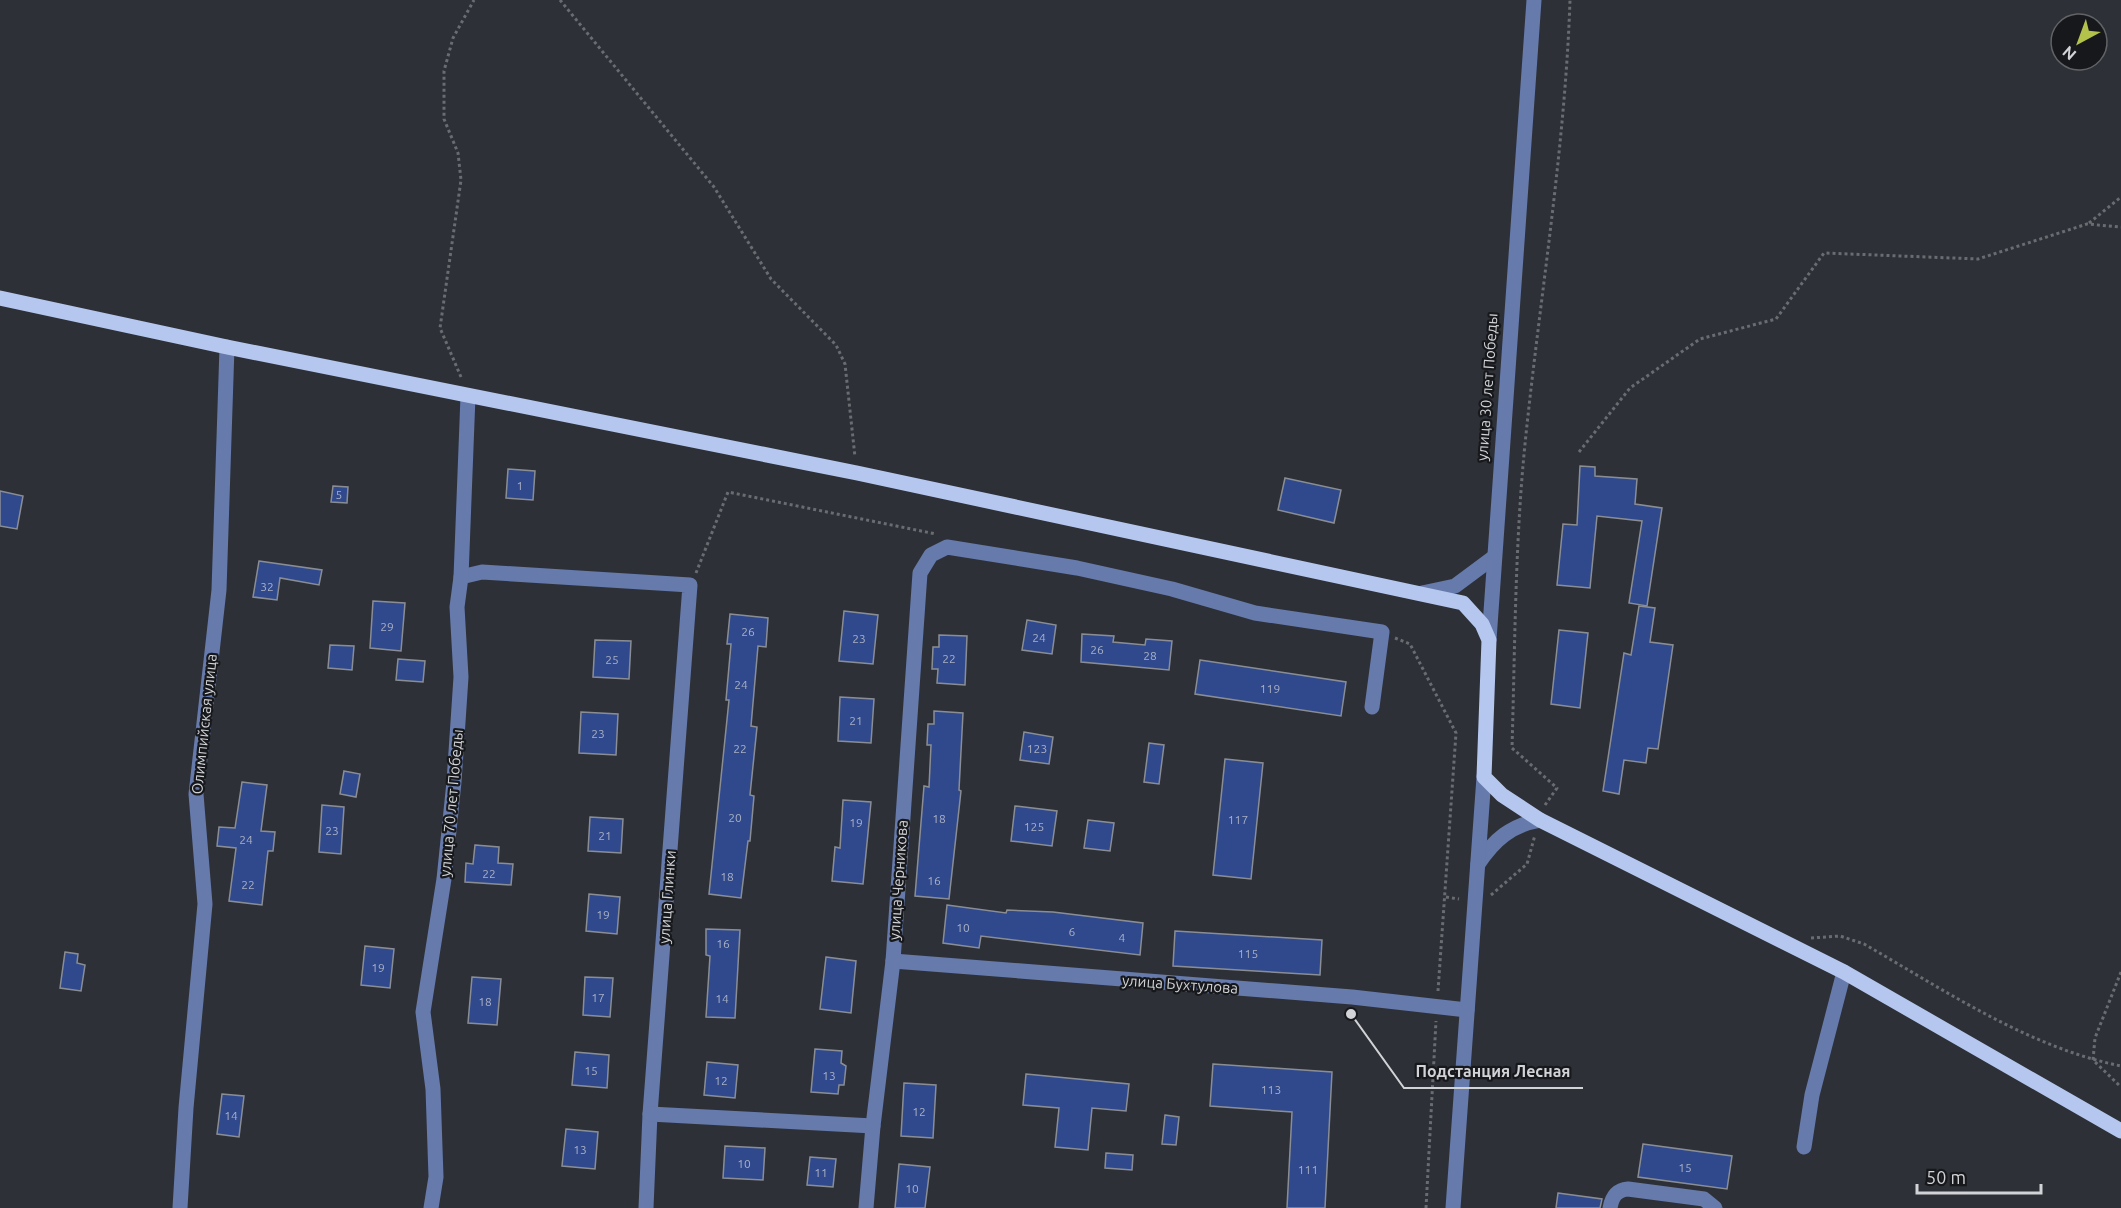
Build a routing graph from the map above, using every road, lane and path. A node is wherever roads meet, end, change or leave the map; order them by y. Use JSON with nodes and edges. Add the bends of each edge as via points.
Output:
{"nodes":[{"id":1,"x":474,"y":0,"type":"edge"},
{"id":2,"x":560,"y":0,"type":"edge"},
{"id":3,"x":1534,"y":0,"type":"edge"},
{"id":4,"x":1570,"y":0,"type":"edge"},
{"id":5,"x":2121,"y":197,"type":"edge"},
{"id":6,"x":2087,"y":224,"type":"junction"},
{"id":7,"x":2121,"y":227,"type":"edge"},
{"id":8,"x":0,"y":298,"type":"edge"},
{"id":9,"x":226,"y":347,"type":"junction"},
{"id":10,"x":468,"y":396,"type":"junction"},
{"id":11,"x":1579,"y":452,"type":"dead end"},
{"id":12,"x":857,"y":473,"type":"junction"},
{"id":13,"x":1494,"y":557,"type":"junction"},
{"id":14,"x":461,"y":577,"type":"junction"},
{"id":15,"x":1422,"y":593,"type":"junction"},
{"id":16,"x":1382,"y":632,"type":"junction"},
{"id":17,"x":1489,"y":640,"type":"junction"},
{"id":18,"x":1372,"y":707,"type":"dead end"},
{"id":19,"x":1484,"y":777,"type":"junction"},
{"id":20,"x":1545,"y":805,"type":"dead end"},
{"id":21,"x":1538,"y":827,"type":"junction"},
{"id":22,"x":1478,"y":864,"type":"junction"},
{"id":23,"x":1446,"y":897,"type":"junction"},
{"id":24,"x":1459,"y":899,"type":"dead end"},
{"id":25,"x":1483,"y":902,"type":"dead end"},
{"id":26,"x":1785,"y":943,"type":"junction"},
{"id":27,"x":893,"y":961,"type":"junction"},
{"id":28,"x":1844,"y":972,"type":"junction"},
{"id":29,"x":2121,"y":972,"type":"edge"},
{"id":30,"x":1437,"y":1008,"type":"junction"},
{"id":31,"x":1467,"y":1010,"type":"junction"},
{"id":32,"x":2093,"y":1060,"type":"junction"},
{"id":33,"x":2121,"y":1066,"type":"edge"},
{"id":34,"x":2121,"y":1087,"type":"edge"},
{"id":35,"x":650,"y":1114,"type":"junction"},
{"id":36,"x":873,"y":1126,"type":"junction"},
{"id":37,"x":2121,"y":1131,"type":"edge"},
{"id":38,"x":1804,"y":1147,"type":"dead end"},
{"id":39,"x":180,"y":1208,"type":"edge"},
{"id":40,"x":431,"y":1208,"type":"edge"},
{"id":41,"x":646,"y":1208,"type":"edge"},
{"id":42,"x":866,"y":1208,"type":"edge"},
{"id":43,"x":1426,"y":1208,"type":"edge"},
{"id":44,"x":1453,"y":1208,"type":"edge"},
{"id":45,"x":1610,"y":1208,"type":"edge"},
{"id":46,"x":1715,"y":1208,"type":"edge"}],
"edges":[{"from":1,"to":10,"type":"path","via":[[453,38],[444,71],[444,118],[458,153],[461,180],[440,328]]},
{"from":2,"to":12,"type":"path","via":[[714,187],[771,279],[836,345],[845,364]]},
{"from":3,"to":13,"type":"street","name":"улица 30 лет Победы"},
{"from":4,"to":20,"type":"path","via":[[1568,72],[1525,447],[1512,748],[1557,788]]},
{"from":5,"to":6,"type":"path"},
{"from":6,"to":7,"type":"path"},
{"from":6,"to":11,"type":"path","via":[[1978,259],[1824,253],[1776,319],[1700,339],[1629,388]]},
{"from":8,"to":9,"type":"main road"},
{"from":9,"to":10,"type":"main road"},
{"from":9,"to":39,"type":"street","name":"Олимпийская улица","via":[[219,590],[196,794],[205,904]]},
{"from":10,"to":12,"type":"main road"},
{"from":10,"to":14,"type":"street","name":"улица 70 лет Победы"},
{"from":12,"to":15,"type":"main road"},
{"from":13,"to":15,"type":"street","via":[[1455,586]]},
{"from":13,"to":17,"type":"street","name":"улица 30 лет Победы"},
{"from":14,"to":35,"type":"street","name":"улица Глинки","via":[[482,572],[690,585]]},
{"from":14,"to":40,"type":"street","name":"улица 70 лет Победы","via":[[457,607],[461,678],[453,793],[423,1012],[433,1089],[436,1177]]},
{"from":15,"to":17,"type":"main road","via":[[1463,603],[1482,624]]},
{"from":16,"to":18,"type":"street"},
{"from":16,"to":23,"type":"path","via":[[1410,644],[1456,733]]},
{"from":16,"to":27,"type":"street","name":"улица Черникова","via":[[1255,613],[1077,568],[947,547],[931,555],[920,573]]},
{"from":17,"to":19,"type":"main road","name":"улица 30 лет Победы"},
{"from":19,"to":21,"type":"main road"},
{"from":19,"to":22,"type":"street"},
{"from":21,"to":22,"type":"street","via":[[1528,822],[1505,832]]},
{"from":21,"to":25,"type":"path","via":[[1527,864]]},
{"from":21,"to":26,"type":"main road"},
{"from":22,"to":31,"type":"street"},
{"from":23,"to":24,"type":"path"},
{"from":23,"to":30,"type":"path"},
{"from":26,"to":28,"type":"main road"},
{"from":26,"to":32,"type":"path","via":[[1824,935],[1864,944],[2001,1022],[2063,1051]]},
{"from":27,"to":30,"type":"street","name":"улица Бухтулова","via":[[1352,997]]},
{"from":27,"to":36,"type":"street","name":"улица Черникова"},
{"from":28,"to":37,"type":"main road"},
{"from":28,"to":38,"type":"street","via":[[1812,1095]]},
{"from":29,"to":32,"type":"path","via":[[2095,1038]]},
{"from":30,"to":31,"type":"street","name":"улица Бухтулова"},
{"from":30,"to":43,"type":"path"},
{"from":31,"to":44,"type":"street"},
{"from":32,"to":33,"type":"path"},
{"from":32,"to":34,"type":"path"},
{"from":35,"to":36,"type":"street"},
{"from":35,"to":41,"type":"street","name":"улица Глинки"},
{"from":36,"to":42,"type":"street","name":"улица Черникова"},
{"from":45,"to":46,"type":"street","via":[[1616,1193],[1628,1189],[1704,1200]]}]}
